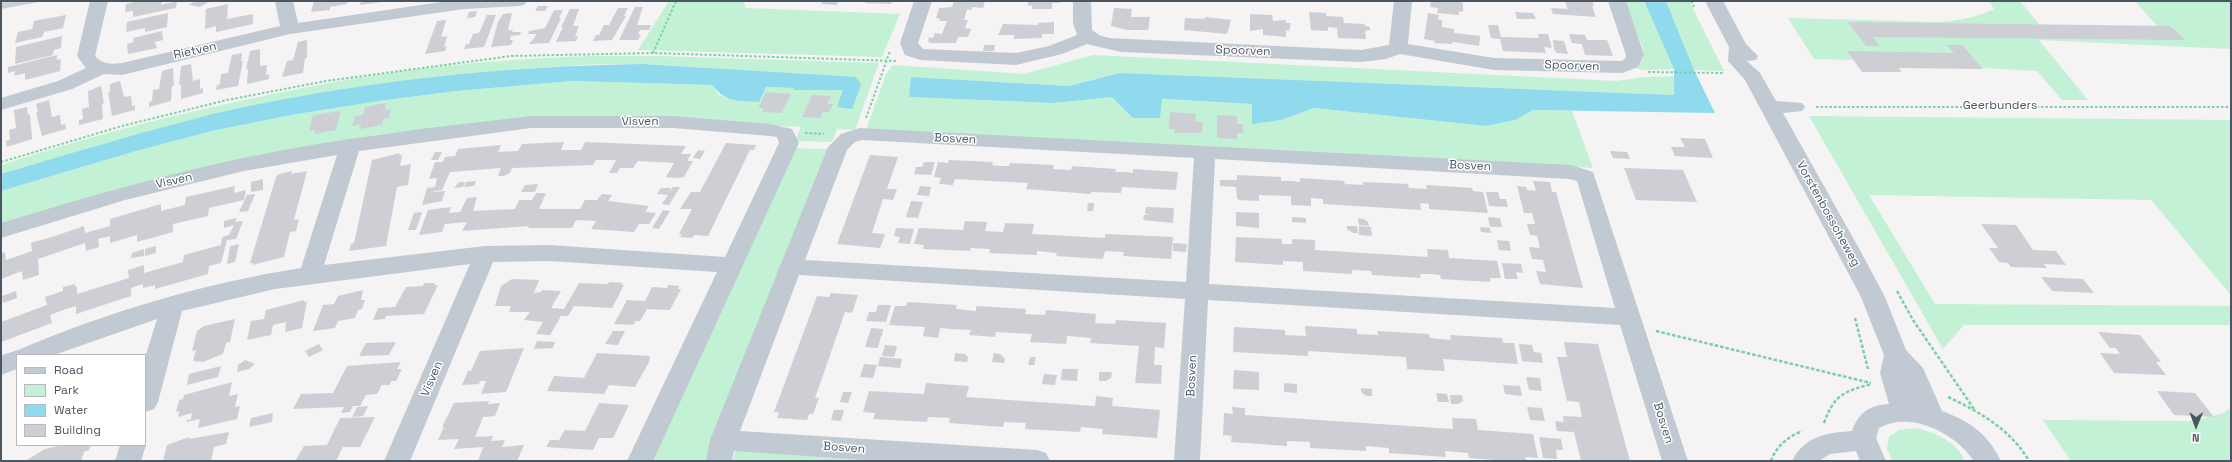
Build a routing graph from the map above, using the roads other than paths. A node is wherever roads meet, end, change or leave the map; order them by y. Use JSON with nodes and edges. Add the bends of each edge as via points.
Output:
{"nodes":[{"id":1,"x":98,"y":1,"type":"edge"},
{"id":2,"x":284,"y":1,"type":"edge"},
{"id":3,"x":518,"y":1,"type":"edge"},
{"id":4,"x":923,"y":1,"type":"edge"},
{"id":5,"x":1082,"y":1,"type":"edge"},
{"id":6,"x":1403,"y":1,"type":"edge"},
{"id":7,"x":1617,"y":1,"type":"edge"},
{"id":8,"x":1714,"y":1,"type":"edge"},
{"id":9,"x":465,"y":3,"type":"edge"},
{"id":10,"x":290,"y":29,"type":"junction"},
{"id":11,"x":1088,"y":37,"type":"junction"},
{"id":12,"x":1398,"y":48,"type":"junction"},
{"id":13,"x":100,"y":69,"type":"junction"},
{"id":14,"x":1,"y":104,"type":"edge"},
{"id":15,"x":1769,"y":107,"type":"junction"},
{"id":16,"x":1795,"y":107,"type":"road end"},
{"id":17,"x":350,"y":146,"type":"junction"},
{"id":18,"x":1205,"y":152,"type":"junction"},
{"id":19,"x":1,"y":232,"type":"edge"},
{"id":20,"x":485,"y":254,"type":"junction"},
{"id":21,"x":733,"y":266,"type":"junction"},
{"id":22,"x":790,"y":267,"type":"junction"},
{"id":23,"x":310,"y":275,"type":"junction"},
{"id":24,"x":1197,"y":292,"type":"junction"},
{"id":25,"x":172,"y":306,"type":"junction"},
{"id":26,"x":1631,"y":321,"type":"junction"},
{"id":27,"x":31,"y":354,"type":"edge"},
{"id":28,"x":1896,"y":355,"type":"junction"},
{"id":29,"x":16,"y":359,"type":"edge"},
{"id":30,"x":1,"y":366,"type":"edge"},
{"id":31,"x":146,"y":398,"type":"edge"},
{"id":32,"x":1904,"y":411,"type":"junction"},
{"id":33,"x":1932,"y":417,"type":"junction"},
{"id":34,"x":133,"y":446,"type":"edge"},
{"id":35,"x":721,"y":450,"type":"edge"},
{"id":36,"x":1868,"y":450,"type":"edge"},
{"id":37,"x":128,"y":461,"type":"edge"},
{"id":38,"x":397,"y":461,"type":"edge"},
{"id":39,"x":640,"y":461,"type":"edge"},
{"id":40,"x":1037,"y":461,"type":"edge"},
{"id":41,"x":1187,"y":461,"type":"edge"},
{"id":42,"x":1675,"y":461,"type":"edge"},
{"id":43,"x":1805,"y":461,"type":"edge"},
{"id":44,"x":1988,"y":461,"type":"edge"}],
"edges":[{"from":1,"to":13,"type":"street","via":[[86,56],[91,65]]},
{"from":2,"to":10,"type":"street"},
{"from":3,"to":9,"type":"street","name":"Rietven"},
{"from":4,"to":11,"type":"street","via":[[909,43],[912,51],[920,54],[1016,59],[1054,50]]},
{"from":5,"to":11,"type":"street","via":[[1081,30]]},
{"from":6,"to":12,"type":"street"},
{"from":7,"to":12,"type":"street","name":"Spoorven","via":[[1635,55],[1630,65],[1622,67],[1494,64]]},
{"from":8,"to":15,"type":"street","name":"Vorstenbosscheweg","via":[[1738,47],[1735,53],[1737,61],[1754,77]]},
{"from":9,"to":10,"type":"street","name":"Rietven"},
{"from":10,"to":13,"type":"street","name":"Rietven","via":[[122,68]]},
{"from":11,"to":12,"type":"street","name":"Spoorven","via":[[1121,46],[1361,56],[1386,53]]},
{"from":13,"to":14,"type":"street","name":"Rietven","via":[[66,84]]},
{"from":15,"to":16,"type":"street"},
{"from":15,"to":28,"type":"street","name":"Vorstenbosscheweg","via":[[1857,265]]},
{"from":17,"to":19,"type":"street","name":"Visven","via":[[244,164],[127,192]]},
{"from":17,"to":21,"type":"street","name":"Visven","via":[[407,136],[531,122],[674,122],[785,133],[789,143]]},
{"from":17,"to":23,"type":"street"},
{"from":18,"to":22,"type":"street","name":"Bosven","via":[[854,136],[838,147]]},
{"from":18,"to":24,"type":"street","name":"Bosven"},
{"from":18,"to":26,"type":"street","name":"Bosven","via":[[1571,172],[1586,177]]},
{"from":20,"to":21,"type":"street","via":[[549,252]]},
{"from":20,"to":23,"type":"street"},
{"from":20,"to":38,"type":"street","name":"Visven"},
{"from":21,"to":39,"type":"street"},
{"from":22,"to":24,"type":"street"},
{"from":22,"to":35,"type":"street","name":"Bosven"},
{"from":23,"to":25,"type":"street","via":[[282,278]]},
{"from":24,"to":26,"type":"street"},
{"from":24,"to":41,"type":"street","name":"Bosven"},
{"from":25,"to":27,"type":"street"},
{"from":25,"to":31,"type":"street"},
{"from":26,"to":42,"type":"street","name":"Bosven"},
{"from":28,"to":32,"type":"street","via":[[1892,373]]},
{"from":28,"to":33,"type":"street","name":"Vorstenbosscheweg","via":[[1914,375]]},
{"from":29,"to":30,"type":"street"},
{"from":32,"to":33,"type":"street"},
{"from":32,"to":36,"type":"street","via":[[1883,413],[1872,419],[1865,428]]},
{"from":33,"to":44,"type":"street","via":[[1957,429]]},
{"from":34,"to":37,"type":"street"},
{"from":35,"to":40,"type":"street","name":"Bosven"},
{"from":36,"to":43,"type":"street","via":[[1827,445],[1808,453]]}]}
